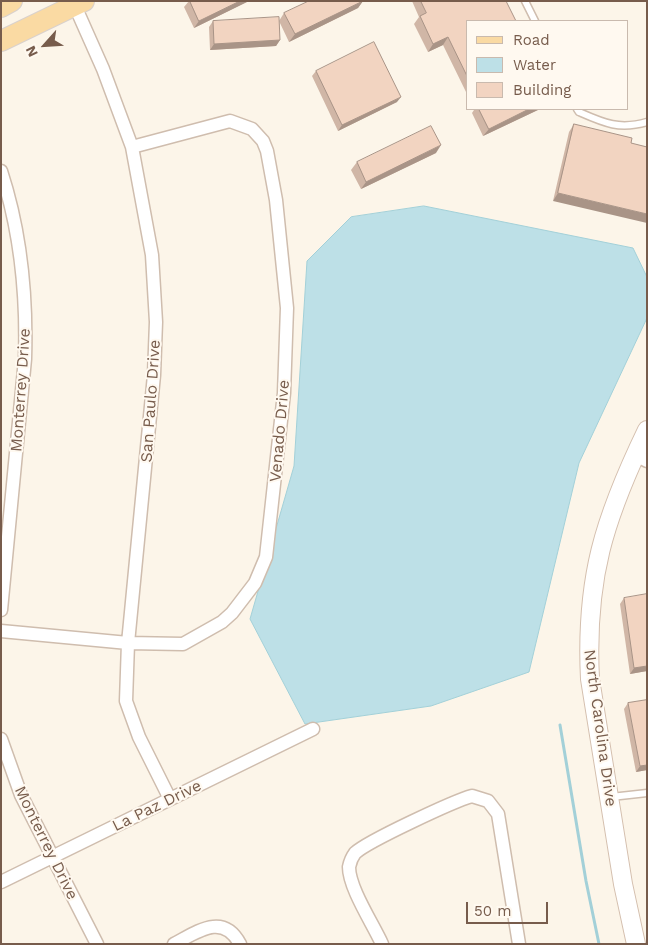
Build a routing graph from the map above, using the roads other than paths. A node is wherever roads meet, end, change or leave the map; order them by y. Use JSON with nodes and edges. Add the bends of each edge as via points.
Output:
{"nodes":[{"id":1,"x":12,"y":1,"type":"edge"},
{"id":2,"x":525,"y":1,"type":"edge"},
{"id":3,"x":79,"y":3,"type":"edge"},
{"id":4,"x":1,"y":7,"type":"edge"},
{"id":5,"x":534,"y":20,"type":"edge"},
{"id":6,"x":1,"y":41,"type":"edge"},
{"id":7,"x":578,"y":110,"type":"edge"},
{"id":8,"x":647,"y":122,"type":"edge"},
{"id":9,"x":132,"y":147,"type":"junction"},
{"id":10,"x":1,"y":171,"type":"edge"},
{"id":11,"x":647,"y":430,"type":"edge"},
{"id":12,"x":641,"y":458,"type":"edge"},
{"id":13,"x":1,"y":610,"type":"edge"},
{"id":14,"x":1,"y":630,"type":"edge"},
{"id":15,"x":128,"y":643,"type":"junction"},
{"id":16,"x":313,"y":729,"type":"dead end"},
{"id":17,"x":1,"y":739,"type":"edge"},
{"id":18,"x":647,"y":793,"type":"edge"},
{"id":19,"x":609,"y":798,"type":"junction"},
{"id":20,"x":170,"y":799,"type":"junction"},
{"id":21,"x":53,"y":857,"type":"junction"},
{"id":22,"x":1,"y":882,"type":"edge"},
{"id":23,"x":97,"y":944,"type":"edge"},
{"id":24,"x":174,"y":944,"type":"edge"},
{"id":25,"x":240,"y":944,"type":"edge"},
{"id":26,"x":382,"y":944,"type":"edge"},
{"id":27,"x":519,"y":944,"type":"edge"},
{"id":28,"x":636,"y":944,"type":"edge"}],
"edges":[{"from":1,"to":4,"type":"main road"},
{"from":2,"to":5,"type":"lane"},
{"from":3,"to":6,"type":"main road"},
{"from":3,"to":9,"type":"street","name":"San Paulo Drive"},
{"from":7,"to":8,"type":"lane","via":[[605,124],[630,127]]},
{"from":9,"to":15,"type":"street","name":"San Paulo Drive","via":[[152,255],[156,322],[152,407]]},
{"from":9,"to":15,"type":"street","name":"Venado Drive","via":[[222,122],[240,123],[257,133],[267,151],[276,200],[287,308],[284,394],[275,492],[266,557],[255,583],[227,618],[192,640],[168,645]]},
{"from":10,"to":13,"type":"street","name":"Monterrey Drive","via":[[23,267],[26,320]]},
{"from":11,"to":12,"type":"main road","name":"North Carolina Drive"},
{"from":12,"to":19,"type":"main road","name":"North Carolina Drive","via":[[612,506],[601,541],[589,610],[590,679]]},
{"from":14,"to":15,"type":"street","name":"Venado Drive"},
{"from":15,"to":20,"type":"street","name":"San Paulo Drive","via":[[125,684],[129,713]]},
{"from":16,"to":20,"type":"street","name":"La Paz Drive"},
{"from":17,"to":21,"type":"street","name":"Monterrey Drive","via":[[21,795]]},
{"from":18,"to":19,"type":"lane"},
{"from":19,"to":28,"type":"main road","name":"North Carolina Drive"},
{"from":20,"to":21,"type":"street","name":"La Paz Drive"},
{"from":21,"to":22,"type":"street","name":"La Paz Drive"},
{"from":21,"to":23,"type":"street","name":"Monterrey Drive"},
{"from":24,"to":25,"type":"street","via":[[204,928],[217,926],[230,931]]},
{"from":26,"to":27,"type":"street","via":[[354,886],[351,859],[373,842],[472,796],[490,803],[498,814]]}]}
